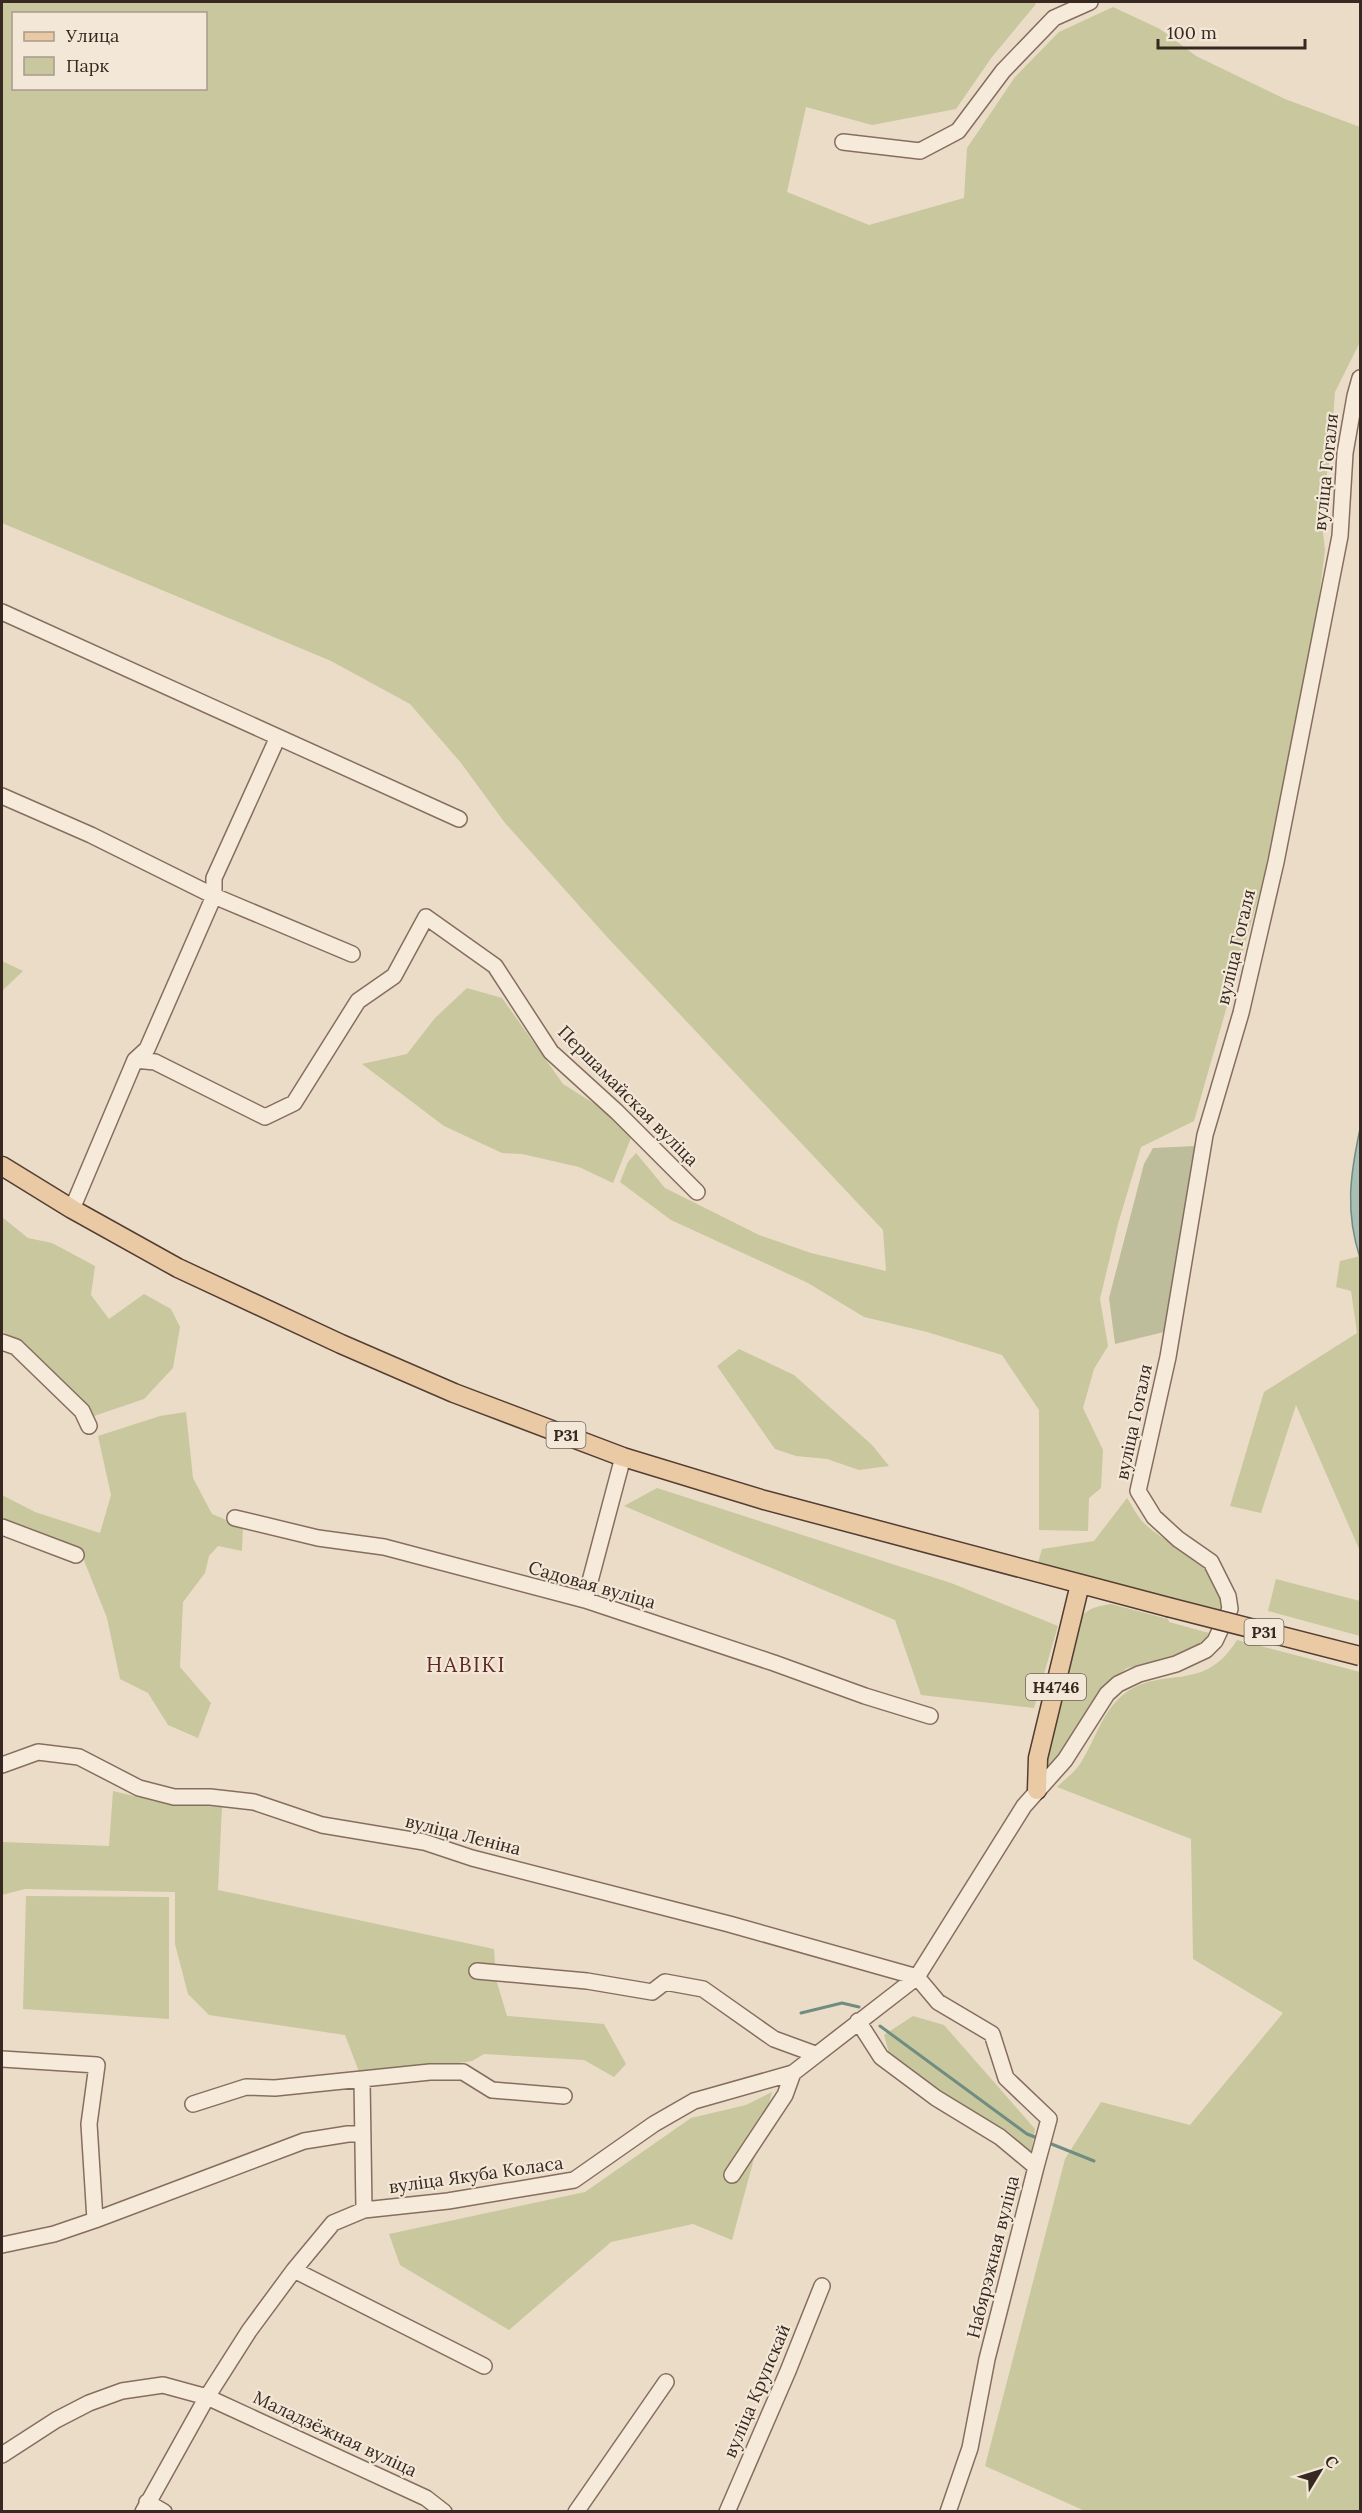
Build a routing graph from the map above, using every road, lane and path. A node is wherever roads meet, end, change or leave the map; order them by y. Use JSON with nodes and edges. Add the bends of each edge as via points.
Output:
{"nodes":[{"id":1,"x":1090,"y":2,"type":"edge"},
{"id":2,"x":843,"y":142,"type":"dead end"},
{"id":3,"x":1360,"y":378,"type":"edge"},
{"id":4,"x":2,"y":612,"type":"edge"},
{"id":5,"x":277,"y":739,"type":"junction"},
{"id":6,"x":2,"y":796,"type":"edge"},
{"id":7,"x":459,"y":819,"type":"dead end"},
{"id":8,"x":214,"y":896,"type":"junction"},
{"id":9,"x":352,"y":954,"type":"dead end"},
{"id":10,"x":135,"y":1060,"type":"junction"},
{"id":11,"x":2,"y":1166,"type":"edge"},
{"id":12,"x":697,"y":1192,"type":"dead end"},
{"id":13,"x":72,"y":1209,"type":"junction"},
{"id":14,"x":2,"y":1342,"type":"edge"},
{"id":15,"x":89,"y":1426,"type":"dead end"},
{"id":16,"x":623,"y":1457,"type":"junction"},
{"id":17,"x":235,"y":1518,"type":"dead end"},
{"id":18,"x":2,"y":1527,"type":"edge"},
{"id":19,"x":76,"y":1555,"type":"dead end"},
{"id":20,"x":1080,"y":1584,"type":"junction"},
{"id":21,"x":585,"y":1600,"type":"junction"},
{"id":22,"x":1360,"y":1656,"type":"edge"},
{"id":23,"x":930,"y":1716,"type":"dead end"},
{"id":24,"x":2,"y":1765,"type":"edge"},
{"id":25,"x":1037,"y":1790,"type":"junction"},
{"id":26,"x":477,"y":1971,"type":"dead end"},
{"id":27,"x":917,"y":1977,"type":"junction"},
{"id":28,"x":858,"y":2021,"type":"junction"},
{"id":29,"x":815,"y":2054,"type":"junction"},
{"id":30,"x":2,"y":2059,"type":"edge"},
{"id":31,"x":793,"y":2073,"type":"junction"},
{"id":32,"x":362,"y":2080,"type":"junction"},
{"id":33,"x":564,"y":2096,"type":"dead end"},
{"id":34,"x":193,"y":2104,"type":"dead end"},
{"id":35,"x":363,"y":2134,"type":"junction"},
{"id":36,"x":1036,"y":2167,"type":"junction"},
{"id":37,"x":732,"y":2175,"type":"dead end"},
{"id":38,"x":364,"y":2210,"type":"junction"},
{"id":39,"x":95,"y":2220,"type":"junction"},
{"id":40,"x":2,"y":2245,"type":"edge"},
{"id":41,"x":294,"y":2270,"type":"junction"},
{"id":42,"x":822,"y":2286,"type":"dead end"},
{"id":43,"x":484,"y":2366,"type":"dead end"},
{"id":44,"x":666,"y":2382,"type":"dead end"},
{"id":45,"x":207,"y":2397,"type":"junction"},
{"id":46,"x":2,"y":2455,"type":"edge"},
{"id":47,"x":145,"y":2507,"type":"edge"},
{"id":48,"x":164,"y":2511,"type":"edge"},
{"id":49,"x":444,"y":2511,"type":"edge"},
{"id":50,"x":576,"y":2511,"type":"edge"},
{"id":51,"x":727,"y":2511,"type":"edge"},
{"id":52,"x":948,"y":2511,"type":"edge"}],
"edges":[{"from":1,"to":2,"type":"street","via":[[1054,18],[1003,71],[958,131],[920,150]]},
{"from":3,"to":25,"type":"street","name":"вуліца Гогаля","via":[[1345,453],[1340,536],[1276,862],[1241,1013],[1205,1135],[1168,1357],[1138,1491],[1155,1517],[1211,1562],[1228,1596],[1230,1609],[1215,1641],[1206,1650],[1139,1674],[1113,1689],[1065,1760]]},
{"from":4,"to":5,"type":"street","via":[[254,725]]},
{"from":5,"to":7,"type":"street"},
{"from":5,"to":8,"type":"street","via":[[214,878]]},
{"from":6,"to":8,"type":"street"},
{"from":8,"to":9,"type":"street"},
{"from":8,"to":10,"type":"street","via":[[147,1049]]},
{"from":10,"to":12,"type":"street","name":"Першамайская вуліца","via":[[155,1062],[265,1117],[294,1103],[358,1001],[394,976],[426,917],[495,966],[551,1052]]},
{"from":10,"to":13,"type":"street"},
{"from":11,"to":13,"type":"main road","number":"Р31"},
{"from":13,"to":16,"type":"main road","number":"Р31","via":[[178,1268],[341,1344],[453,1393]]},
{"from":14,"to":15,"type":"street","via":[[16,1347],[82,1411]]},
{"from":16,"to":20,"type":"main road","number":"Р31","via":[[764,1500]]},
{"from":16,"to":21,"type":"street"},
{"from":17,"to":21,"type":"street","name":"Садовая вуліца","via":[[318,1538],[384,1547]]},
{"from":18,"to":19,"type":"street"},
{"from":20,"to":22,"type":"main road","number":"Р31","bridge":true},
{"from":20,"to":25,"type":"main road","number":"Н4746","via":[[1038,1758]]},
{"from":21,"to":23,"type":"street","name":"Садовая вуліца"},
{"from":24,"to":27,"type":"street","name":"вуліца Леніна","via":[[38,1752],[79,1757],[139,1788],[174,1797],[254,1802],[322,1825],[424,1842]]},
{"from":25,"to":27,"type":"street"},
{"from":26,"to":29,"type":"street","via":[[587,1981],[652,1992],[665,1982],[703,1989],[774,2039]]},
{"from":27,"to":28,"type":"street","name":"вуліца Якуба Коласа"},
{"from":27,"to":36,"type":"street","via":[[938,2002],[992,2034],[1006,2078],[1049,2119]]},
{"from":28,"to":29,"type":"street","name":"вуліца Якуба Коласа"},
{"from":28,"to":36,"type":"street","name":"Набярэжная вуліца","via":[[881,2057]]},
{"from":29,"to":31,"type":"street","name":"вуліца Якуба Коласа"},
{"from":30,"to":39,"type":"street","via":[[97,2065],[89,2124]]},
{"from":31,"to":37,"type":"street","via":[[785,2095]]},
{"from":31,"to":38,"type":"street","name":"вуліца Якуба Коласа","via":[[694,2101],[574,2180]]},
{"from":32,"to":33,"type":"street","via":[[463,2072],[492,2090]]},
{"from":32,"to":34,"type":"street","via":[[246,2087]]},
{"from":32,"to":35,"type":"street"},
{"from":35,"to":38,"type":"street"},
{"from":35,"to":39,"type":"street","via":[[304,2141]]},
{"from":36,"to":52,"type":"street","name":"Набярэжная вуліца","via":[[987,2359],[970,2448]]},
{"from":38,"to":41,"type":"street","name":"вуліца Якуба Коласа","via":[[333,2223]]},
{"from":39,"to":40,"type":"street"},
{"from":41,"to":43,"type":"street"},
{"from":41,"to":45,"type":"street","name":"вуліца Якуба Коласа"},
{"from":42,"to":51,"type":"street","name":"вуліца Крупскай"},
{"from":44,"to":50,"type":"street"},
{"from":45,"to":46,"type":"street","via":[[163,2385],[122,2391],[56,2420]]},
{"from":45,"to":47,"type":"street","name":"вуліца Якуба Коласа"},
{"from":45,"to":49,"type":"street","name":"Маладзёжная вуліца","via":[[426,2498]]},
{"from":47,"to":48,"type":"street"}]}
